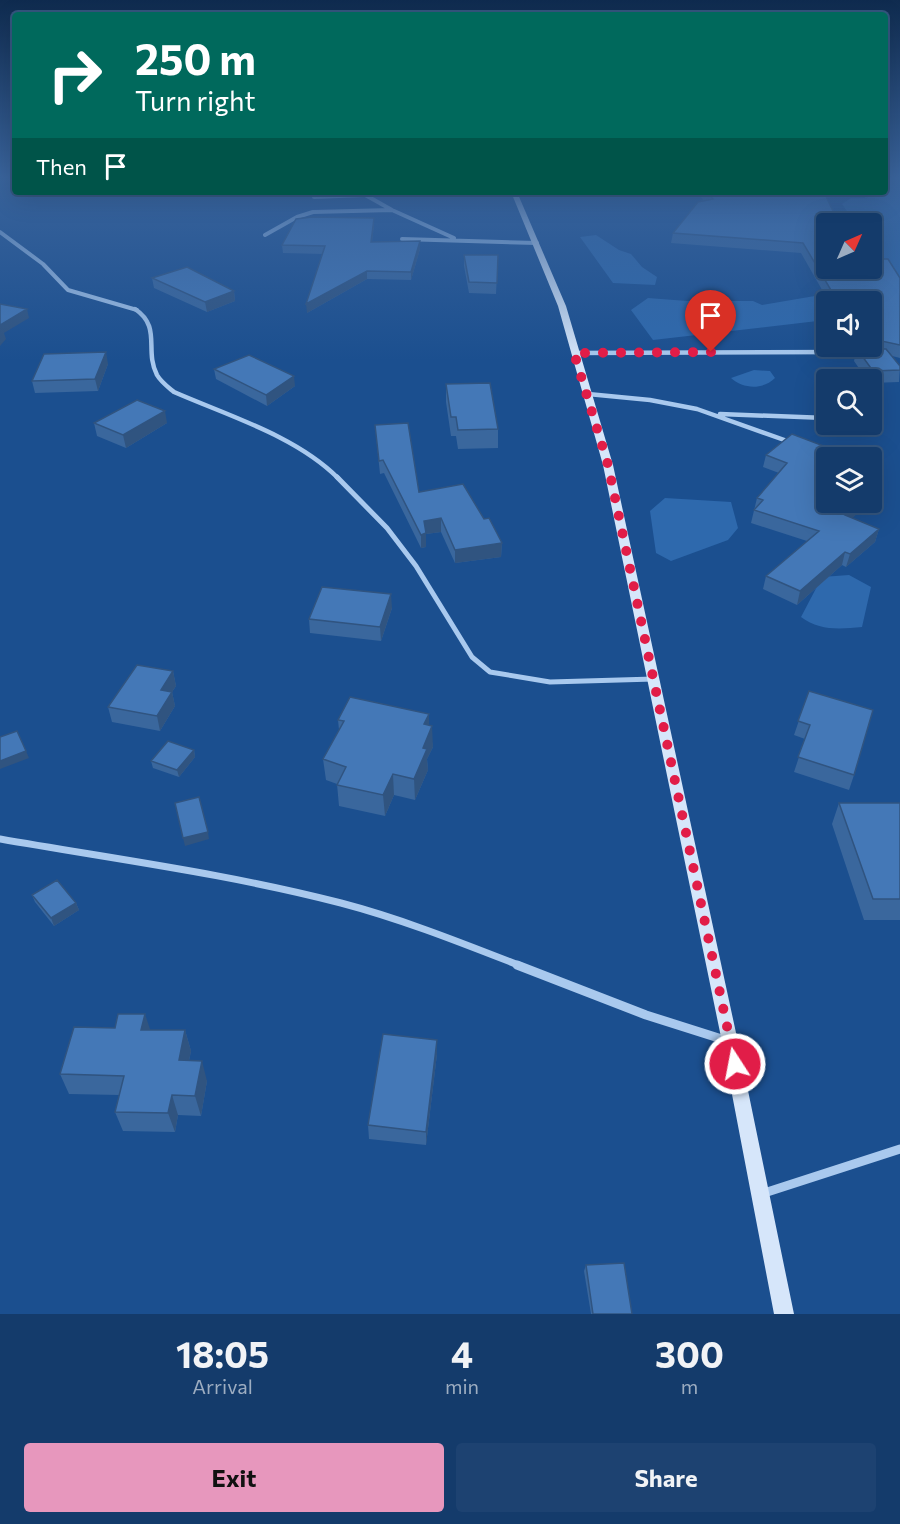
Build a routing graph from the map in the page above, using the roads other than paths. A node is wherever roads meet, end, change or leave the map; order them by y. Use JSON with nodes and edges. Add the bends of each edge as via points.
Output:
{"nodes":[{"id":1,"x":8,"y":238,"type":"edge"},
{"id":2,"x":453,"y":238,"type":"edge"},
{"id":3,"x":535,"y":238,"type":"edge"},
{"id":4,"x":402,"y":239,"type":"edge"},
{"id":5,"x":457,"y":240,"type":"junction"},
{"id":6,"x":537,"y":243,"type":"junction"},
{"id":7,"x":816,"y":352,"type":"edge"},
{"id":8,"x":574,"y":353,"type":"junction"},
{"id":9,"x":588,"y":394,"type":"junction"},
{"id":10,"x":713,"y":413,"type":"junction"},
{"id":11,"x":816,"y":418,"type":"edge"},
{"id":12,"x":797,"y":445,"type":"edge"},
{"id":13,"x":655,"y":679,"type":"junction"},
{"id":14,"x":0,"y":838,"type":"edge"},
{"id":15,"x":730,"y":1042,"type":"junction"},
{"id":16,"x":900,"y":1149,"type":"edge"},
{"id":17,"x":760,"y":1194,"type":"junction"},
{"id":18,"x":784,"y":1314,"type":"edge"}],
"edges":[{"from":1,"to":13,"type":"street","via":[[43,264],[68,290],[132,307],[144,315],[151,328],[156,373],[174,392],[298,446],[325,465],[416,566],[480,666],[504,676],[550,682]]},
{"from":2,"to":5,"type":"street"},
{"from":3,"to":6,"type":"main road"},
{"from":4,"to":5,"type":"street"},
{"from":5,"to":6,"type":"street"},
{"from":6,"to":8,"type":"main road","via":[[562,306]]},
{"from":7,"to":8,"type":"street"},
{"from":8,"to":9,"type":"main road"},
{"from":9,"to":10,"type":"street","via":[[649,399]]},
{"from":9,"to":13,"type":"main road","via":[[608,465]]},
{"from":10,"to":11,"type":"street"},
{"from":10,"to":12,"type":"street"},
{"from":13,"to":15,"type":"main road"},
{"from":14,"to":15,"type":"street","via":[[146,861],[312,895],[391,918],[646,1015]]},
{"from":15,"to":17,"type":"main road"},
{"from":16,"to":17,"type":"street"},
{"from":17,"to":18,"type":"main road"}]}
